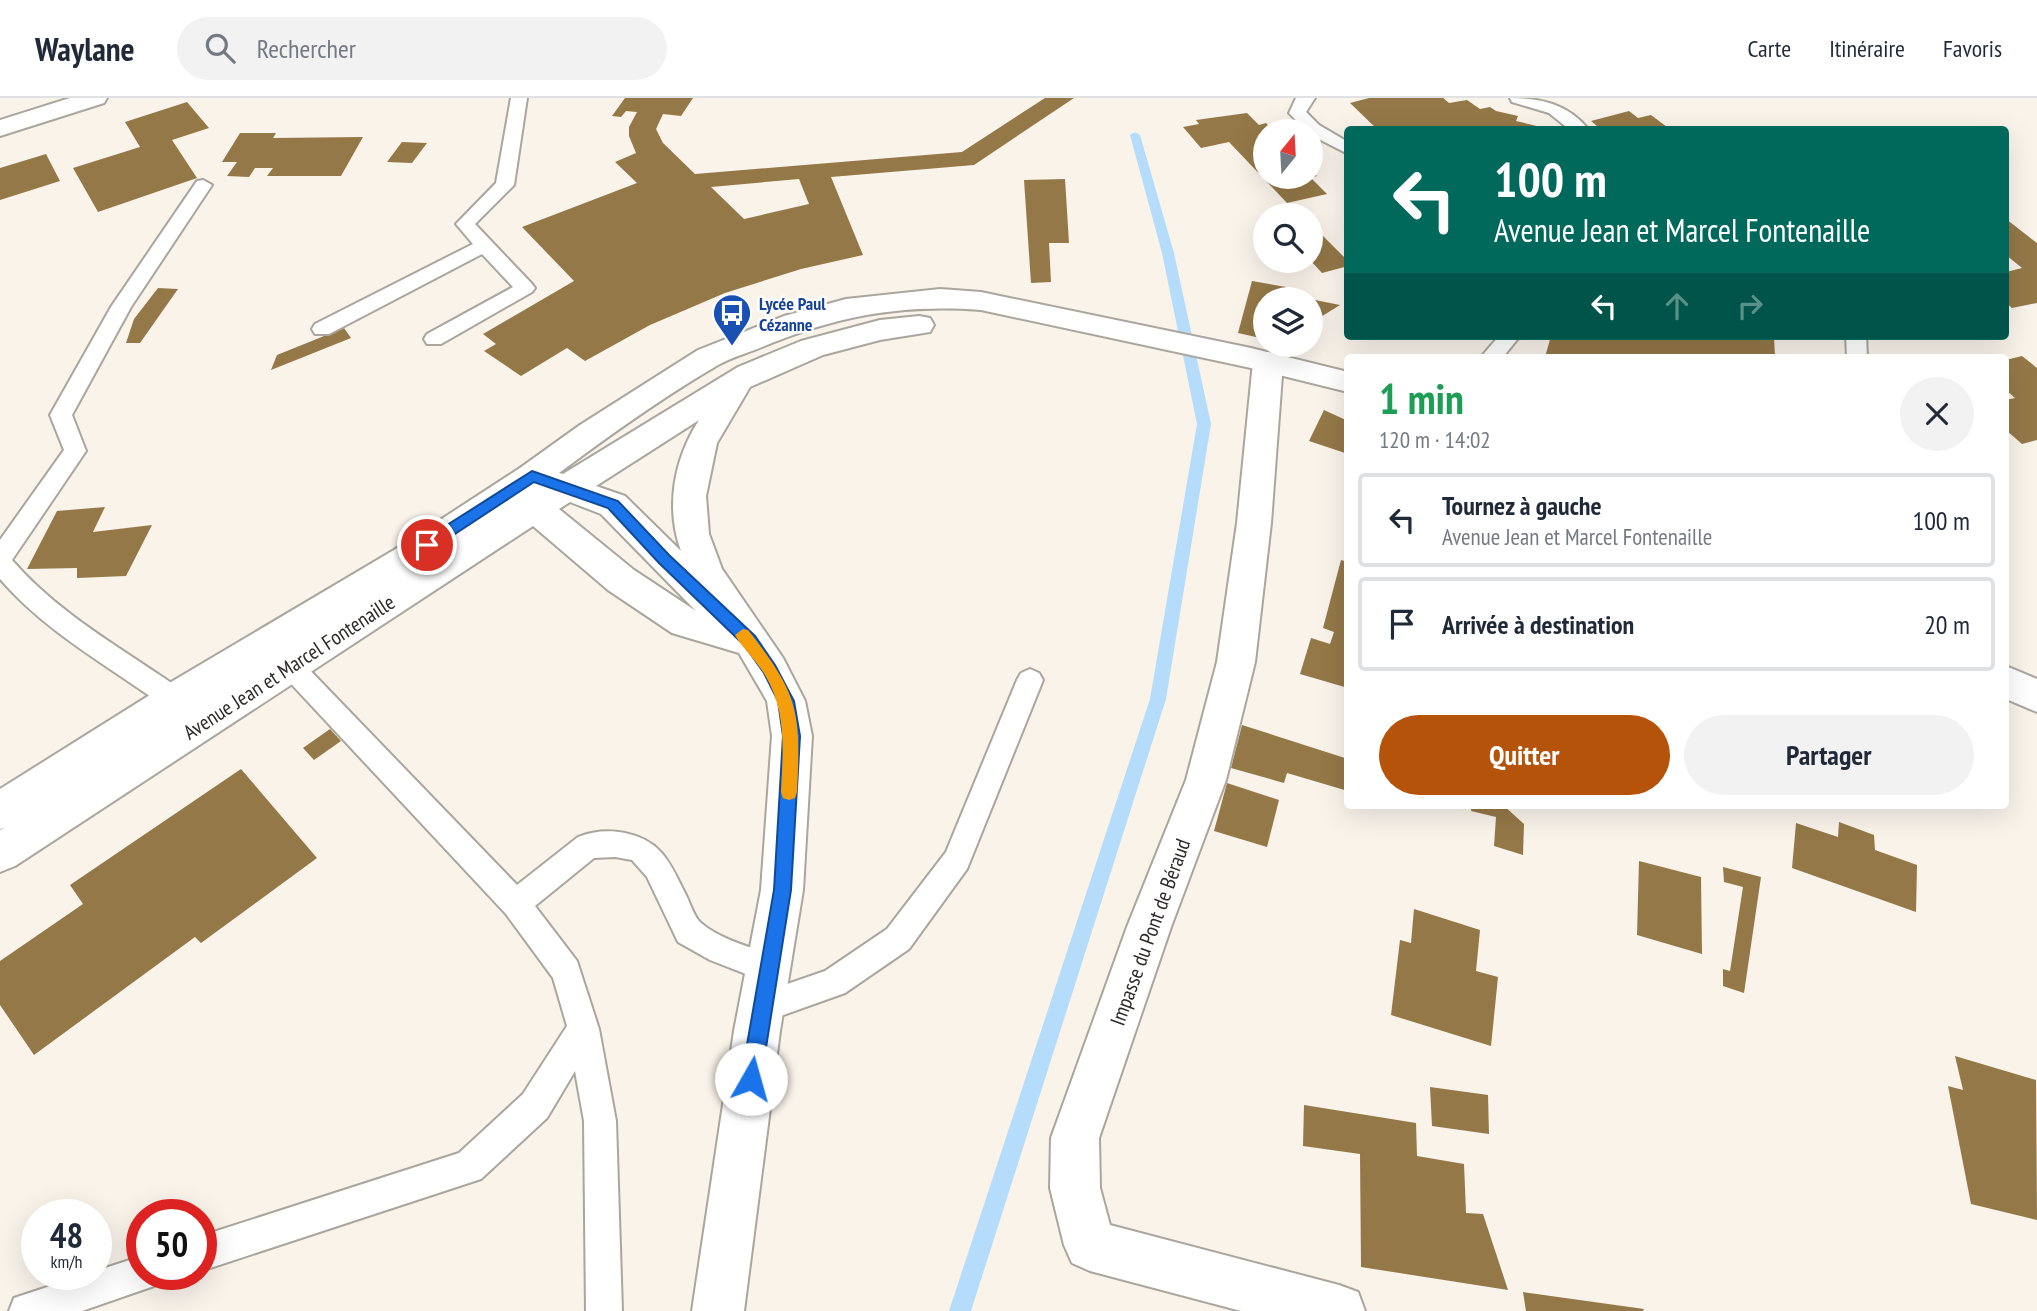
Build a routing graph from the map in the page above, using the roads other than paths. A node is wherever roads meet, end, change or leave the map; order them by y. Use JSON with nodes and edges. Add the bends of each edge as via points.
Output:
{"nodes":[{"id":1,"x":95,"y":98,"type":"edge"},
{"id":2,"x":519,"y":98,"type":"edge"},
{"id":3,"x":1307,"y":98,"type":"edge"},
{"id":4,"x":1518,"y":98,"type":"edge"},
{"id":5,"x":1576,"y":126,"type":"edge"},
{"id":6,"x":0,"y":128,"type":"edge"},
{"id":7,"x":1344,"y":147,"type":"edge"},
{"id":8,"x":203,"y":185,"type":"dead end"},
{"id":9,"x":485,"y":245,"type":"junction"},
{"id":10,"x":322,"y":329,"type":"dead end"},
{"id":11,"x":1127,"y":333,"type":"junction"},
{"id":12,"x":435,"y":339,"type":"dead end"},
{"id":13,"x":1506,"y":340,"type":"edge"},
{"id":14,"x":1494,"y":354,"type":"edge"},
{"id":15,"x":1259,"y":360,"type":"junction"},
{"id":16,"x":749,"y":374,"type":"junction"},
{"id":17,"x":1344,"y":381,"type":"edge"},
{"id":18,"x":567,"y":489,"type":"junction"},
{"id":19,"x":533,"y":492,"type":"junction"},
{"id":20,"x":0,"y":560,"type":"edge"},
{"id":21,"x":749,"y":641,"type":"junction"},
{"id":22,"x":290,"y":666,"type":"junction"},
{"id":23,"x":1030,"y":680,"type":"dead end"},
{"id":24,"x":175,"y":699,"type":"junction"},
{"id":25,"x":204,"y":722,"type":"junction"},
{"id":26,"x":0,"y":811,"type":"edge"},
{"id":27,"x":0,"y":853,"type":"edge"},
{"id":28,"x":516,"y":904,"type":"junction"},
{"id":29,"x":765,"y":988,"type":"junction"},
{"id":30,"x":583,"y":1029,"type":"junction"},
{"id":31,"x":217,"y":1249,"type":"edge"},
{"id":32,"x":126,"y":1278,"type":"edge"},
{"id":33,"x":27,"y":1311,"type":"edge"},
{"id":34,"x":604,"y":1311,"type":"edge"},
{"id":35,"x":718,"y":1311,"type":"edge"},
{"id":36,"x":1339,"y":1311,"type":"edge"}],
"edges":[{"from":1,"to":6,"type":"main road"},
{"from":2,"to":9,"type":"lane","via":[[505,185],[466,224]]},
{"from":3,"to":7,"type":"lane","via":[[1297,113],[1312,129]]},
{"from":4,"to":5,"type":"lane","via":[[1555,108]]},
{"from":8,"to":20,"type":"lane","via":[[121,307],[61,415],[75,451]]},
{"from":9,"to":10,"type":"lane"},
{"from":9,"to":12,"type":"lane","via":[[525,288]]},
{"from":11,"to":15,"type":"main road","name":"Avenue Jean et Marcel Fontenaille"},
{"from":11,"to":16,"type":"main road","name":"Avenue Jean et Marcel Fontenaille","via":[[996,321],[931,323],[880,330],[812,348]]},
{"from":11,"to":19,"type":"main road","name":"Avenue Jean et Marcel Fontenaille","via":[[981,302],[940,299],[846,308],[709,357],[591,433]]},
{"from":13,"to":14,"type":"lane"},
{"from":15,"to":17,"type":"main road","name":"Avenue Jean et Marcel Fontenaille"},
{"from":15,"to":36,"type":"main road","name":"Impasse du Pont de Béraud","via":[[1254,523],[1236,662],[1206,780],[1075,1138],[1074,1188],[1090,1245]]},
{"from":16,"to":18,"type":"main road","name":"Avenue Jean et Marcel Fontenaille"},
{"from":16,"to":21,"type":"main road","via":[[701,443],[689,496],[692,534],[706,573]]},
{"from":18,"to":19,"type":"main road"},
{"from":18,"to":21,"type":"main road","via":[[613,505]]},
{"from":19,"to":21,"type":"main road","via":[[621,580],[685,622]]},
{"from":19,"to":22,"type":"main road","name":"Avenue Jean et Marcel Fontenaille"},
{"from":19,"to":24,"type":"main road","name":"Avenue Jean et Marcel Fontenaille","via":[[406,559]]},
{"from":20,"to":24,"type":"lane","via":[[18,587],[63,625]]},
{"from":21,"to":29,"type":"main road","via":[[786,701],[792,736],[782,890]]},
{"from":22,"to":25,"type":"main road","name":"Avenue Jean et Marcel Fontenaille"},
{"from":22,"to":28,"type":"lane"},
{"from":23,"to":29,"type":"lane","via":[[957,860],[898,939],[834,983]]},
{"from":24,"to":25,"type":"lane"},
{"from":24,"to":26,"type":"main road","name":"Avenue Jean et Marcel Fontenaille"},
{"from":25,"to":27,"type":"main road","name":"Avenue Jean et Marcel Fontenaille"},
{"from":28,"to":29,"type":"lane","via":[[588,846],[615,844],[639,849],[657,868],[690,932],[720,950]]},
{"from":28,"to":30,"type":"lane","via":[[566,971]]},
{"from":29,"to":35,"type":"main road"},
{"from":30,"to":31,"type":"lane","via":[[535,1107],[469,1167]]},
{"from":30,"to":34,"type":"lane","via":[[600,1121]]},
{"from":32,"to":33,"type":"lane"}]}
